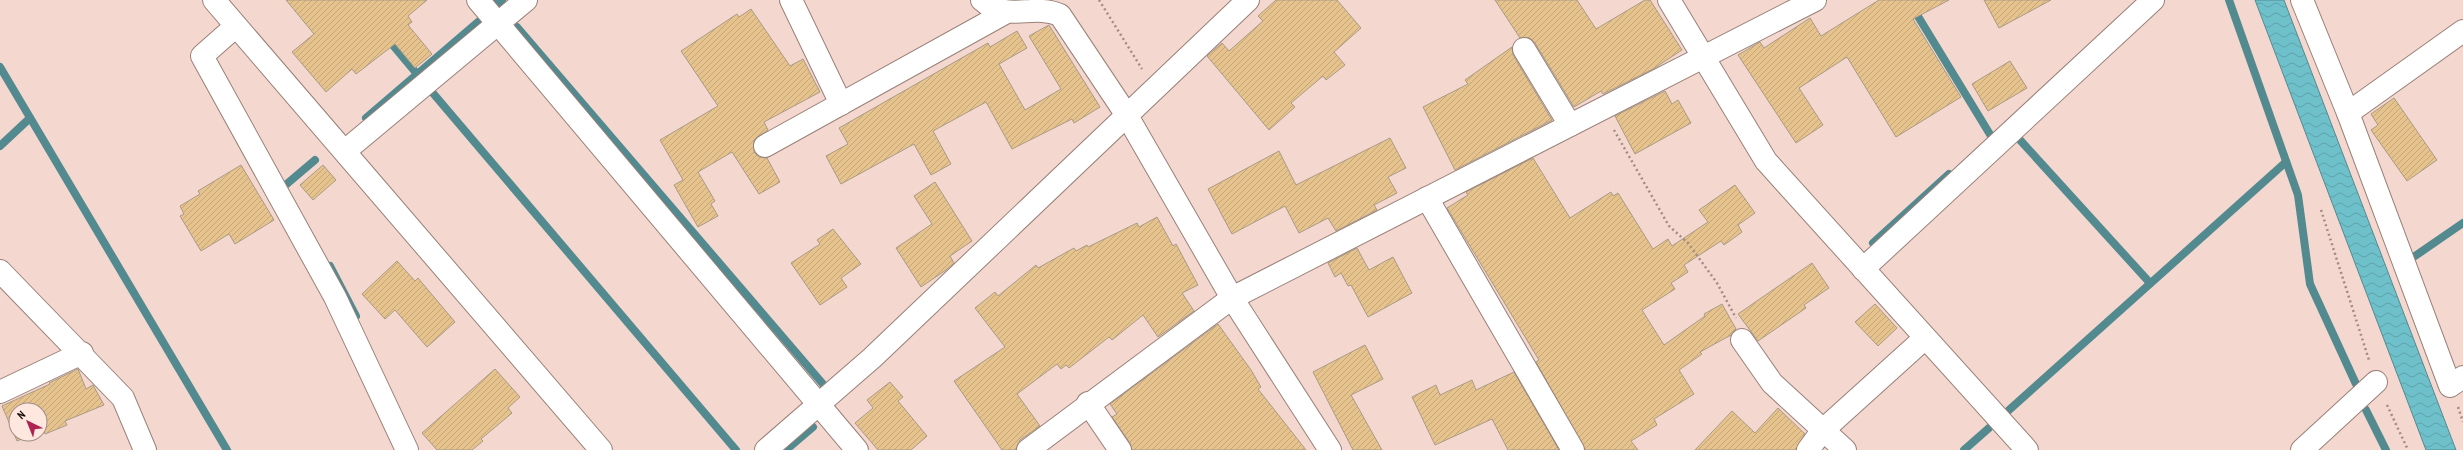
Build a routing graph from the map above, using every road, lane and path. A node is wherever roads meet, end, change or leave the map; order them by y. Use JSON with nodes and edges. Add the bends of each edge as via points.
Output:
{"nodes":[{"id":1,"x":214,"y":0,"type":"edge"},
{"id":2,"x":478,"y":0,"type":"edge"},
{"id":3,"x":526,"y":0,"type":"edge"},
{"id":4,"x":791,"y":0,"type":"edge"},
{"id":5,"x":982,"y":0,"type":"edge"},
{"id":6,"x":1099,"y":0,"type":"edge"},
{"id":7,"x":1248,"y":0,"type":"edge"},
{"id":8,"x":1669,"y":0,"type":"edge"},
{"id":9,"x":1815,"y":0,"type":"edge"},
{"id":10,"x":2153,"y":0,"type":"edge"},
{"id":11,"x":2302,"y":0,"type":"edge"},
{"id":12,"x":1005,"y":13,"type":"junction"},
{"id":13,"x":498,"y":23,"type":"junction"},
{"id":14,"x":236,"y":26,"type":"junction"},
{"id":15,"x":2463,"y":31,"type":"edge"},
{"id":16,"x":1524,"y":49,"type":"dead end"},
{"id":17,"x":1704,"y":56,"type":"junction"},
{"id":18,"x":1154,"y":88,"type":"junction"},
{"id":19,"x":842,"y":104,"type":"junction"},
{"id":20,"x":1602,"y":109,"type":"junction"},
{"id":21,"x":2348,"y":113,"type":"junction"},
{"id":22,"x":1126,"y":114,"type":"junction"},
{"id":23,"x":1570,"y":125,"type":"junction"},
{"id":24,"x":765,"y":146,"type":"dead end"},
{"id":25,"x":345,"y":151,"type":"junction"},
{"id":26,"x":1427,"y":198,"type":"junction"},
{"id":27,"x":2321,"y":210,"type":"dead end"},
{"id":28,"x":1863,"y":269,"type":"junction"},
{"id":29,"x":0,"y":271,"type":"edge"},
{"id":30,"x":1232,"y":298,"type":"junction"},
{"id":31,"x":1925,"y":338,"type":"junction"},
{"id":32,"x":1742,"y":340,"type":"joint"},
{"id":33,"x":82,"y":353,"type":"junction"},
{"id":34,"x":2463,"y":377,"type":"edge"},
{"id":35,"x":2376,"y":382,"type":"junction"},
{"id":36,"x":0,"y":392,"type":"edge"},
{"id":37,"x":1088,"y":403,"type":"junction"},
{"id":38,"x":819,"y":404,"type":"junction"},
{"id":39,"x":1822,"y":431,"type":"junction"},
{"id":40,"x":145,"y":450,"type":"edge"},
{"id":41,"x":408,"y":450,"type":"edge"},
{"id":42,"x":600,"y":450,"type":"edge"},
{"id":43,"x":766,"y":450,"type":"edge"},
{"id":44,"x":857,"y":450,"type":"edge"},
{"id":45,"x":1028,"y":450,"type":"edge"},
{"id":46,"x":1120,"y":450,"type":"edge"},
{"id":47,"x":1330,"y":450,"type":"edge"},
{"id":48,"x":1573,"y":450,"type":"edge"},
{"id":49,"x":1808,"y":450,"type":"edge"},
{"id":50,"x":1845,"y":450,"type":"edge"},
{"id":51,"x":2027,"y":450,"type":"edge"},
{"id":52,"x":2302,"y":450,"type":"edge"},
{"id":53,"x":2408,"y":450,"type":"edge"}],
"edges":[{"from":1,"to":14,"type":"street"},
{"from":2,"to":13,"type":"street"},
{"from":3,"to":13,"type":"street"},
{"from":4,"to":19,"type":"street"},
{"from":5,"to":12,"type":"street","via":[[993,9]]},
{"from":6,"to":18,"type":"path"},
{"from":7,"to":18,"type":"street"},
{"from":8,"to":17,"type":"street"},
{"from":9,"to":17,"type":"street"},
{"from":10,"to":28,"type":"street"},
{"from":11,"to":21,"type":"street"},
{"from":12,"to":19,"type":"street"},
{"from":12,"to":22,"type":"street","via":[[1047,10],[1060,15]]},
{"from":13,"to":25,"type":"street"},
{"from":13,"to":38,"type":"street"},
{"from":14,"to":25,"type":"street"},
{"from":14,"to":41,"type":"street","via":[[202,56],[335,297]]},
{"from":15,"to":21,"type":"street"},
{"from":16,"to":23,"type":"street"},
{"from":17,"to":20,"type":"street"},
{"from":17,"to":28,"type":"street","via":[[1766,162]]},
{"from":18,"to":22,"type":"street"},
{"from":19,"to":24,"type":"street"},
{"from":20,"to":23,"type":"street"},
{"from":20,"to":32,"type":"path","via":[[1669,226],[1688,243],[1717,283],[1745,336]]},
{"from":21,"to":34,"type":"street","via":[[2450,386]]},
{"from":22,"to":30,"type":"street"},
{"from":22,"to":38,"type":"street","via":[[872,358]]},
{"from":23,"to":26,"type":"street"},
{"from":25,"to":42,"type":"street"},
{"from":26,"to":30,"type":"street"},
{"from":26,"to":48,"type":"street"},
{"from":27,"to":35,"type":"path"},
{"from":28,"to":31,"type":"street"},
{"from":29,"to":33,"type":"street"},
{"from":30,"to":37,"type":"street"},
{"from":30,"to":47,"type":"street"},
{"from":31,"to":39,"type":"street"},
{"from":31,"to":51,"type":"street"},
{"from":32,"to":39,"type":"street","via":[[1772,383]]},
{"from":33,"to":36,"type":"street"},
{"from":33,"to":40,"type":"street","via":[[123,398]]},
{"from":35,"to":52,"type":"street"},
{"from":35,"to":53,"type":"path"},
{"from":37,"to":45,"type":"street"},
{"from":37,"to":46,"type":"street"},
{"from":38,"to":43,"type":"street"},
{"from":38,"to":44,"type":"street"},
{"from":39,"to":49,"type":"street"},
{"from":39,"to":50,"type":"street"}]}
